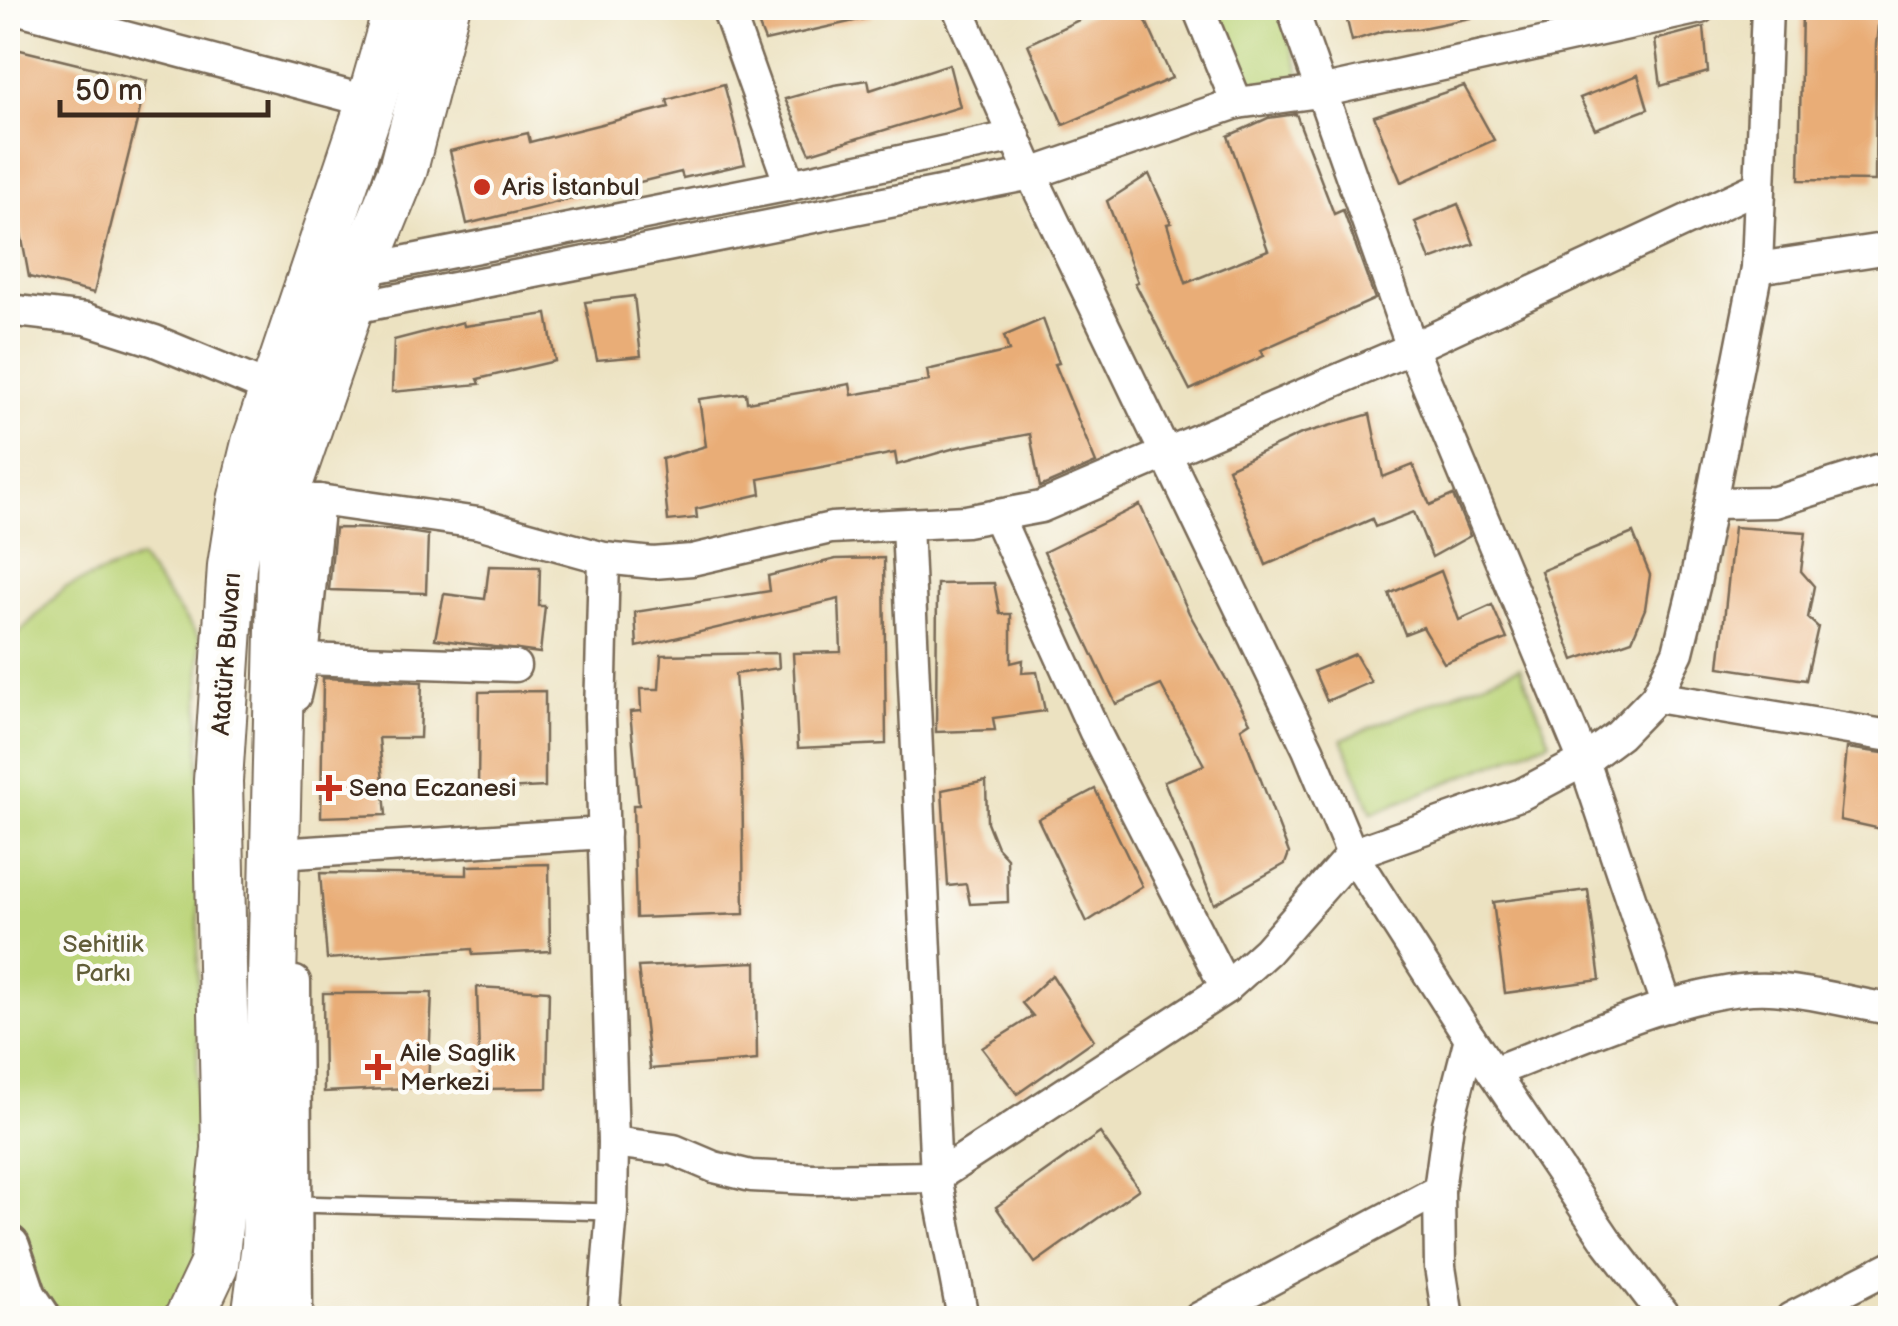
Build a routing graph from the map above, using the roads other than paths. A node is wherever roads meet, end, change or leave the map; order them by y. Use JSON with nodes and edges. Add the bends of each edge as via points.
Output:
{"nodes":[{"id":1,"x":15,"y":8,"type":"edge"},
{"id":2,"x":398,"y":8,"type":"edge"},
{"id":3,"x":445,"y":8,"type":"edge"},
{"id":4,"x":727,"y":8,"type":"edge"},
{"id":5,"x":958,"y":8,"type":"edge"},
{"id":6,"x":1198,"y":8,"type":"edge"},
{"id":7,"x":1292,"y":8,"type":"edge"},
{"id":8,"x":1700,"y":8,"type":"edge"},
{"id":9,"x":1767,"y":8,"type":"edge"},
{"id":10,"x":1320,"y":92,"type":"junction"},
{"id":11,"x":371,"y":102,"type":"junction"},
{"id":12,"x":1237,"y":103,"type":"junction"},
{"id":13,"x":1016,"y":136,"type":"junction"},
{"id":14,"x":1031,"y":174,"type":"junction"},
{"id":15,"x":790,"y":185,"type":"junction"},
{"id":16,"x":1758,"y":187,"type":"junction"},
{"id":17,"x":1890,"y":248,"type":"edge"},
{"id":18,"x":1758,"y":268,"type":"junction"},
{"id":19,"x":355,"y":291,"type":"junction"},
{"id":20,"x":304,"y":294,"type":"junction"},
{"id":21,"x":8,"y":310,"type":"edge"},
{"id":22,"x":1412,"y":348,"type":"junction"},
{"id":23,"x":273,"y":390,"type":"junction"},
{"id":24,"x":1166,"y":455,"type":"junction"},
{"id":25,"x":1890,"y":466,"type":"edge"},
{"id":26,"x":282,"y":500,"type":"junction"},
{"id":27,"x":1712,"y":504,"type":"junction"},
{"id":28,"x":997,"y":515,"type":"junction"},
{"id":29,"x":907,"y":525,"type":"junction"},
{"id":30,"x":604,"y":558,"type":"junction"},
{"id":31,"x":303,"y":659,"type":"junction"},
{"id":32,"x":515,"y":666,"type":"dead end"},
{"id":33,"x":1656,"y":697,"type":"junction"},
{"id":34,"x":1890,"y":736,"type":"edge"},
{"id":35,"x":1584,"y":761,"type":"junction"},
{"id":36,"x":604,"y":833,"type":"junction"},
{"id":37,"x":294,"y":852,"type":"junction"},
{"id":38,"x":1352,"y":854,"type":"junction"},
{"id":39,"x":1226,"y":988,"type":"junction"},
{"id":40,"x":1667,"y":1007,"type":"junction"},
{"id":41,"x":1890,"y":1009,"type":"edge"},
{"id":42,"x":1470,"y":1038,"type":"junction"},
{"id":43,"x":1493,"y":1072,"type":"junction"},
{"id":44,"x":613,"y":1142,"type":"junction"},
{"id":45,"x":936,"y":1177,"type":"junction"},
{"id":46,"x":1438,"y":1190,"type":"junction"},
{"id":47,"x":296,"y":1204,"type":"junction"},
{"id":48,"x":612,"y":1212,"type":"junction"},
{"id":49,"x":8,"y":1247,"type":"edge"},
{"id":50,"x":1890,"y":1267,"type":"edge"},
{"id":51,"x":39,"y":1318,"type":"edge"},
{"id":52,"x":189,"y":1318,"type":"edge"},
{"id":53,"x":256,"y":1318,"type":"edge"},
{"id":54,"x":297,"y":1318,"type":"edge"},
{"id":55,"x":603,"y":1318,"type":"edge"},
{"id":56,"x":963,"y":1318,"type":"edge"},
{"id":57,"x":1199,"y":1318,"type":"edge"},
{"id":58,"x":1448,"y":1318,"type":"edge"},
{"id":59,"x":1666,"y":1318,"type":"edge"},
{"id":60,"x":1791,"y":1318,"type":"edge"}],
"edges":[{"from":1,"to":11,"type":"street"},
{"from":2,"to":11,"type":"main road","name":"Atatürk Bulvarı"},
{"from":3,"to":19,"type":"main road","name":"Atatürk Bulvarı","via":[[403,169]]},
{"from":4,"to":15,"type":"street"},
{"from":5,"to":13,"type":"street"},
{"from":6,"to":12,"type":"street"},
{"from":7,"to":10,"type":"street"},
{"from":8,"to":10,"type":"street"},
{"from":9,"to":16,"type":"street"},
{"from":10,"to":12,"type":"street"},
{"from":10,"to":22,"type":"street"},
{"from":11,"to":20,"type":"main road","name":"Atatürk Bulvarı"},
{"from":12,"to":14,"type":"street"},
{"from":13,"to":14,"type":"street"},
{"from":13,"to":15,"type":"street"},
{"from":14,"to":19,"type":"street"},
{"from":14,"to":24,"type":"street"},
{"from":15,"to":19,"type":"street"},
{"from":16,"to":18,"type":"street"},
{"from":16,"to":22,"type":"street"},
{"from":17,"to":18,"type":"street"},
{"from":18,"to":27,"type":"street"},
{"from":19,"to":20,"type":"street"},
{"from":19,"to":20,"type":"street"},
{"from":19,"to":26,"type":"main road","name":"Atatürk Bulvarı"},
{"from":20,"to":23,"type":"main road","name":"Atatürk Bulvarı"},
{"from":21,"to":23,"type":"street","via":[[86,319]]},
{"from":22,"to":24,"type":"street"},
{"from":22,"to":35,"type":"street"},
{"from":23,"to":26,"type":"main road","name":"Atatürk Bulvarı"},
{"from":24,"to":28,"type":"street","via":[[1040,507]]},
{"from":24,"to":38,"type":"street"},
{"from":25,"to":27,"type":"street","via":[[1775,502]]},
{"from":26,"to":30,"type":"street","via":[[478,524]]},
{"from":26,"to":31,"type":"street"},
{"from":26,"to":52,"type":"main road","name":"Atatürk Bulvarı","via":[[232,566],[218,781],[226,1149],[214,1265]]},
{"from":26,"to":53,"type":"main road","name":"Atatürk Bulvarı","via":[[266,1245]]},
{"from":27,"to":33,"type":"street","via":[[1678,652]]},
{"from":28,"to":29,"type":"street"},
{"from":28,"to":39,"type":"street","via":[[1096,732]]},
{"from":29,"to":30,"type":"street","via":[[831,528],[692,560]]},
{"from":29,"to":45,"type":"street"},
{"from":30,"to":36,"type":"street"},
{"from":31,"to":32,"type":"street"},
{"from":31,"to":37,"type":"street","via":[[290,718]]},
{"from":33,"to":34,"type":"street"},
{"from":33,"to":35,"type":"street"},
{"from":35,"to":38,"type":"street","via":[[1522,794]]},
{"from":35,"to":40,"type":"street"},
{"from":36,"to":37,"type":"street"},
{"from":36,"to":44,"type":"street"},
{"from":37,"to":47,"type":"street"},
{"from":38,"to":39,"type":"street"},
{"from":38,"to":42,"type":"street"},
{"from":39,"to":45,"type":"street"},
{"from":40,"to":41,"type":"street","via":[[1769,989]]},
{"from":40,"to":43,"type":"street"},
{"from":42,"to":43,"type":"street"},
{"from":42,"to":46,"type":"street"},
{"from":43,"to":59,"type":"street"},
{"from":44,"to":45,"type":"street","via":[[674,1150],[751,1176]]},
{"from":44,"to":48,"type":"street"},
{"from":45,"to":56,"type":"street"},
{"from":46,"to":57,"type":"street"},
{"from":46,"to":58,"type":"street"},
{"from":47,"to":48,"type":"lane"},
{"from":47,"to":54,"type":"street"},
{"from":48,"to":55,"type":"street"},
{"from":49,"to":51,"type":"main road"},
{"from":50,"to":60,"type":"street"}]}
